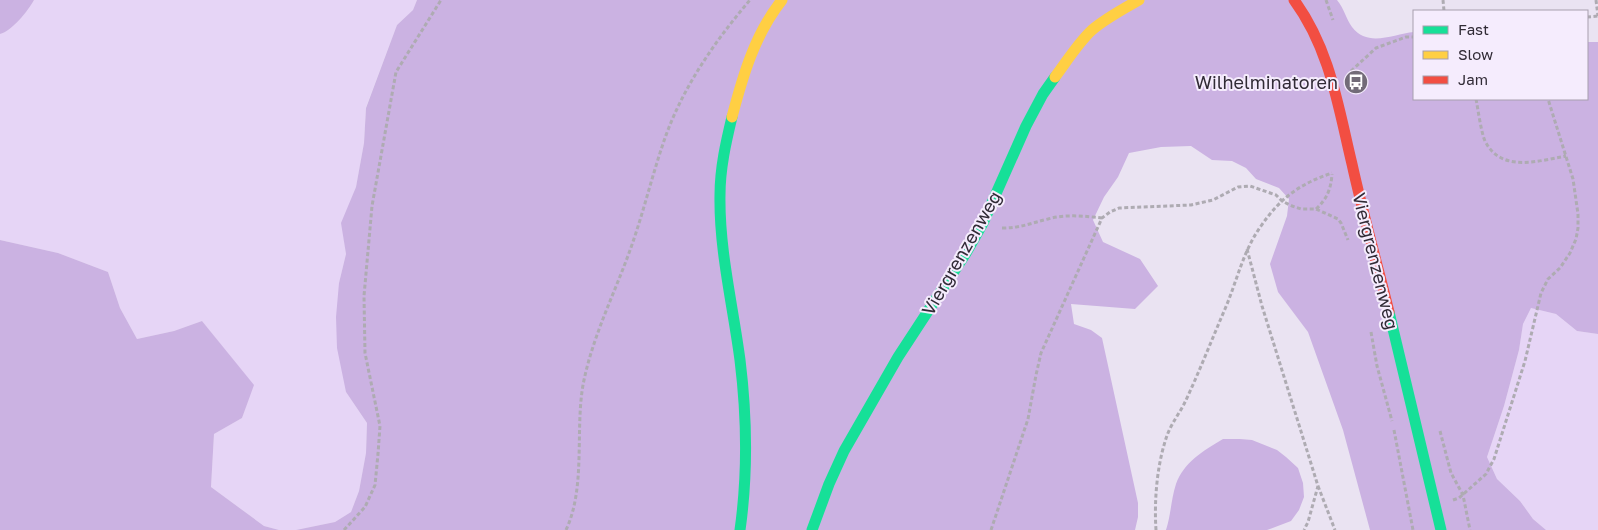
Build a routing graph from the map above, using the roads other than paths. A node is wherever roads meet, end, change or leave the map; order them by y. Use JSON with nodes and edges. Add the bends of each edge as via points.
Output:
{"nodes":[{"id":1,"x":782,"y":0,"type":"edge"},
{"id":2,"x":1139,"y":0,"type":"edge"},
{"id":3,"x":1294,"y":0,"type":"edge"},
{"id":4,"x":740,"y":530,"type":"edge"},
{"id":5,"x":812,"y":530,"type":"edge"},
{"id":6,"x":1441,"y":530,"type":"edge"}],
"edges":[{"from":1,"to":4,"type":"street","via":[[769,16],[751,52],[730,125],[721,172],[721,218],[746,420],[747,462]]},
{"from":2,"to":5,"type":"street","name":"Viergrenzenweg","via":[[1090,31],[1043,94],[966,253],[898,357],[844,451]]},
{"from":3,"to":6,"type":"street","name":"Viergrenzenweg","via":[[1312,25],[1326,64]]}]}
